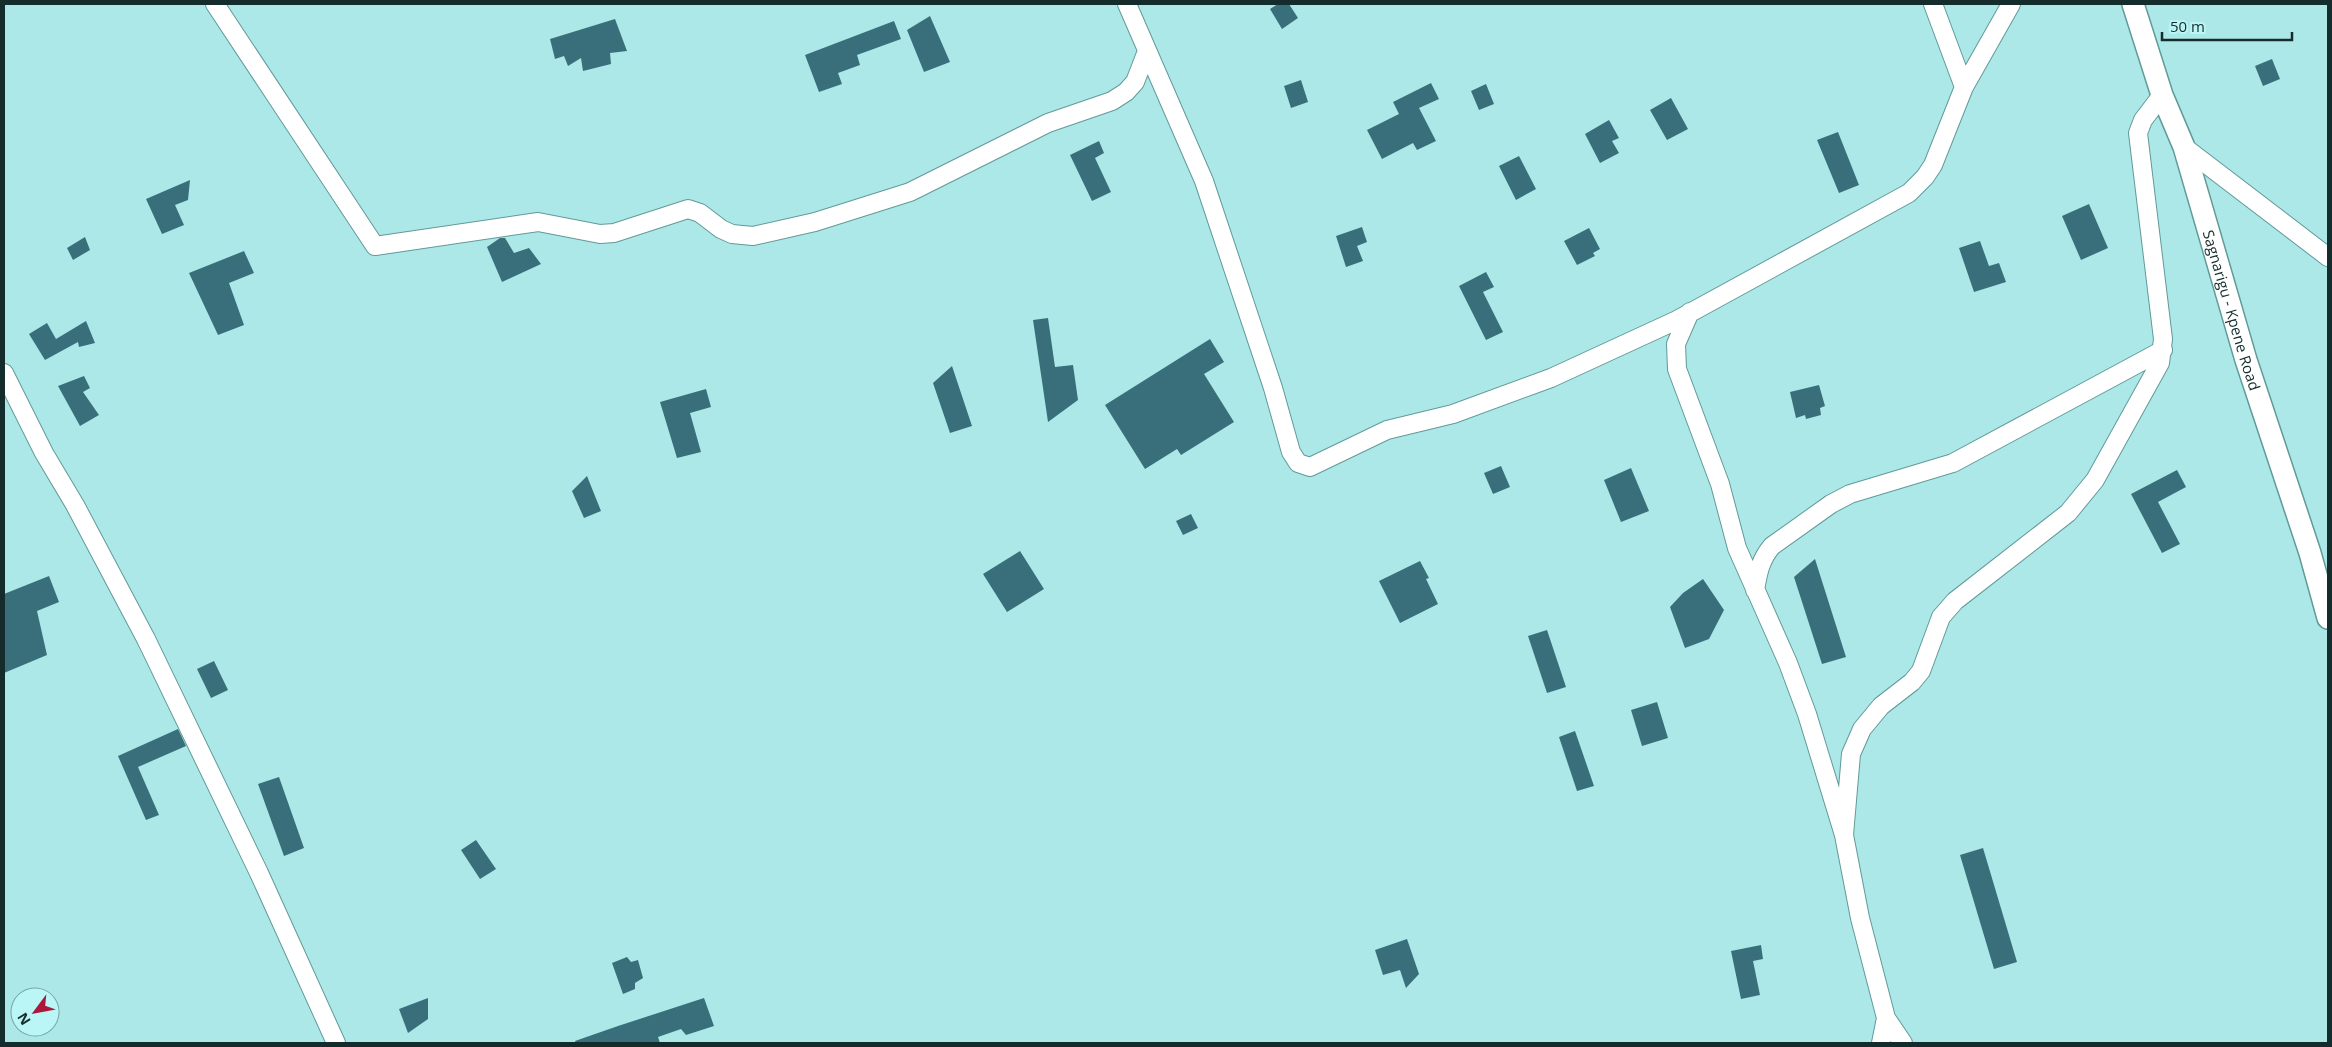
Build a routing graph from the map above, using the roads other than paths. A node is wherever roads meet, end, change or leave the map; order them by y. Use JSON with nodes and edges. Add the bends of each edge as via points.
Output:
{"nodes":[{"id":1,"x":215,"y":4,"type":"edge"},
{"id":2,"x":1127,"y":4,"type":"edge"},
{"id":3,"x":1932,"y":4,"type":"edge"},
{"id":4,"x":2011,"y":4,"type":"edge"},
{"id":5,"x":2133,"y":4,"type":"edge"},
{"id":6,"x":1147,"y":51,"type":"junction"},
{"id":7,"x":1964,"y":87,"type":"junction"},
{"id":8,"x":2162,"y":96,"type":"junction"},
{"id":9,"x":2184,"y":147,"type":"junction"},
{"id":10,"x":2328,"y":257,"type":"edge"},
{"id":11,"x":1690,"y":312,"type":"junction"},
{"id":12,"x":2163,"y":350,"type":"junction"},
{"id":13,"x":4,"y":373,"type":"edge"},
{"id":14,"x":1755,"y":590,"type":"junction"},
{"id":15,"x":2328,"y":618,"type":"edge"},
{"id":16,"x":1844,"y":835,"type":"junction"},
{"id":17,"x":1886,"y":1018,"type":"junction"},
{"id":18,"x":336,"y":1043,"type":"edge"},
{"id":19,"x":1881,"y":1043,"type":"edge"},
{"id":20,"x":1903,"y":1043,"type":"edge"}],
"edges":[{"from":1,"to":6,"type":"street","via":[[375,246],[538,222],[600,234],[614,233],[688,209],[732,234],[753,236],[815,222],[910,192],[1048,123],[1112,101],[1134,82]]},
{"from":2,"to":6,"type":"street"},
{"from":3,"to":7,"type":"street"},
{"from":4,"to":7,"type":"street"},
{"from":5,"to":8,"type":"street","name":"Sagnarigu - Kpene Road"},
{"from":6,"to":11,"type":"street","via":[[1204,181],[1291,452],[1298,463],[1310,467],[1386,430],[1453,414],[1551,378]]},
{"from":7,"to":11,"type":"street","via":[[1933,165],[1909,193]]},
{"from":8,"to":9,"type":"street","name":"Sagnarigu - Kpene Road"},
{"from":8,"to":12,"type":"street","via":[[2143,120],[2138,133]]},
{"from":9,"to":10,"type":"street"},
{"from":9,"to":15,"type":"street","name":"Sagnarigu - Kpene Road","via":[[2246,360],[2310,553]]},
{"from":11,"to":14,"type":"street","via":[[1676,344],[1677,369],[1720,484],[1737,548]]},
{"from":12,"to":14,"type":"street","via":[[1954,463],[1850,494],[1831,504],[1768,550],[1758,569]]},
{"from":12,"to":16,"type":"street","via":[[2160,363],[2082,498],[1955,601],[1941,617],[1921,671],[1881,706],[1862,729],[1851,754]]},
{"from":13,"to":18,"type":"street","via":[[146,639],[259,873]]},
{"from":14,"to":16,"type":"street","via":[[1807,714]]},
{"from":16,"to":17,"type":"street","via":[[1860,918]]},
{"from":17,"to":19,"type":"street"},
{"from":17,"to":20,"type":"street"}]}
